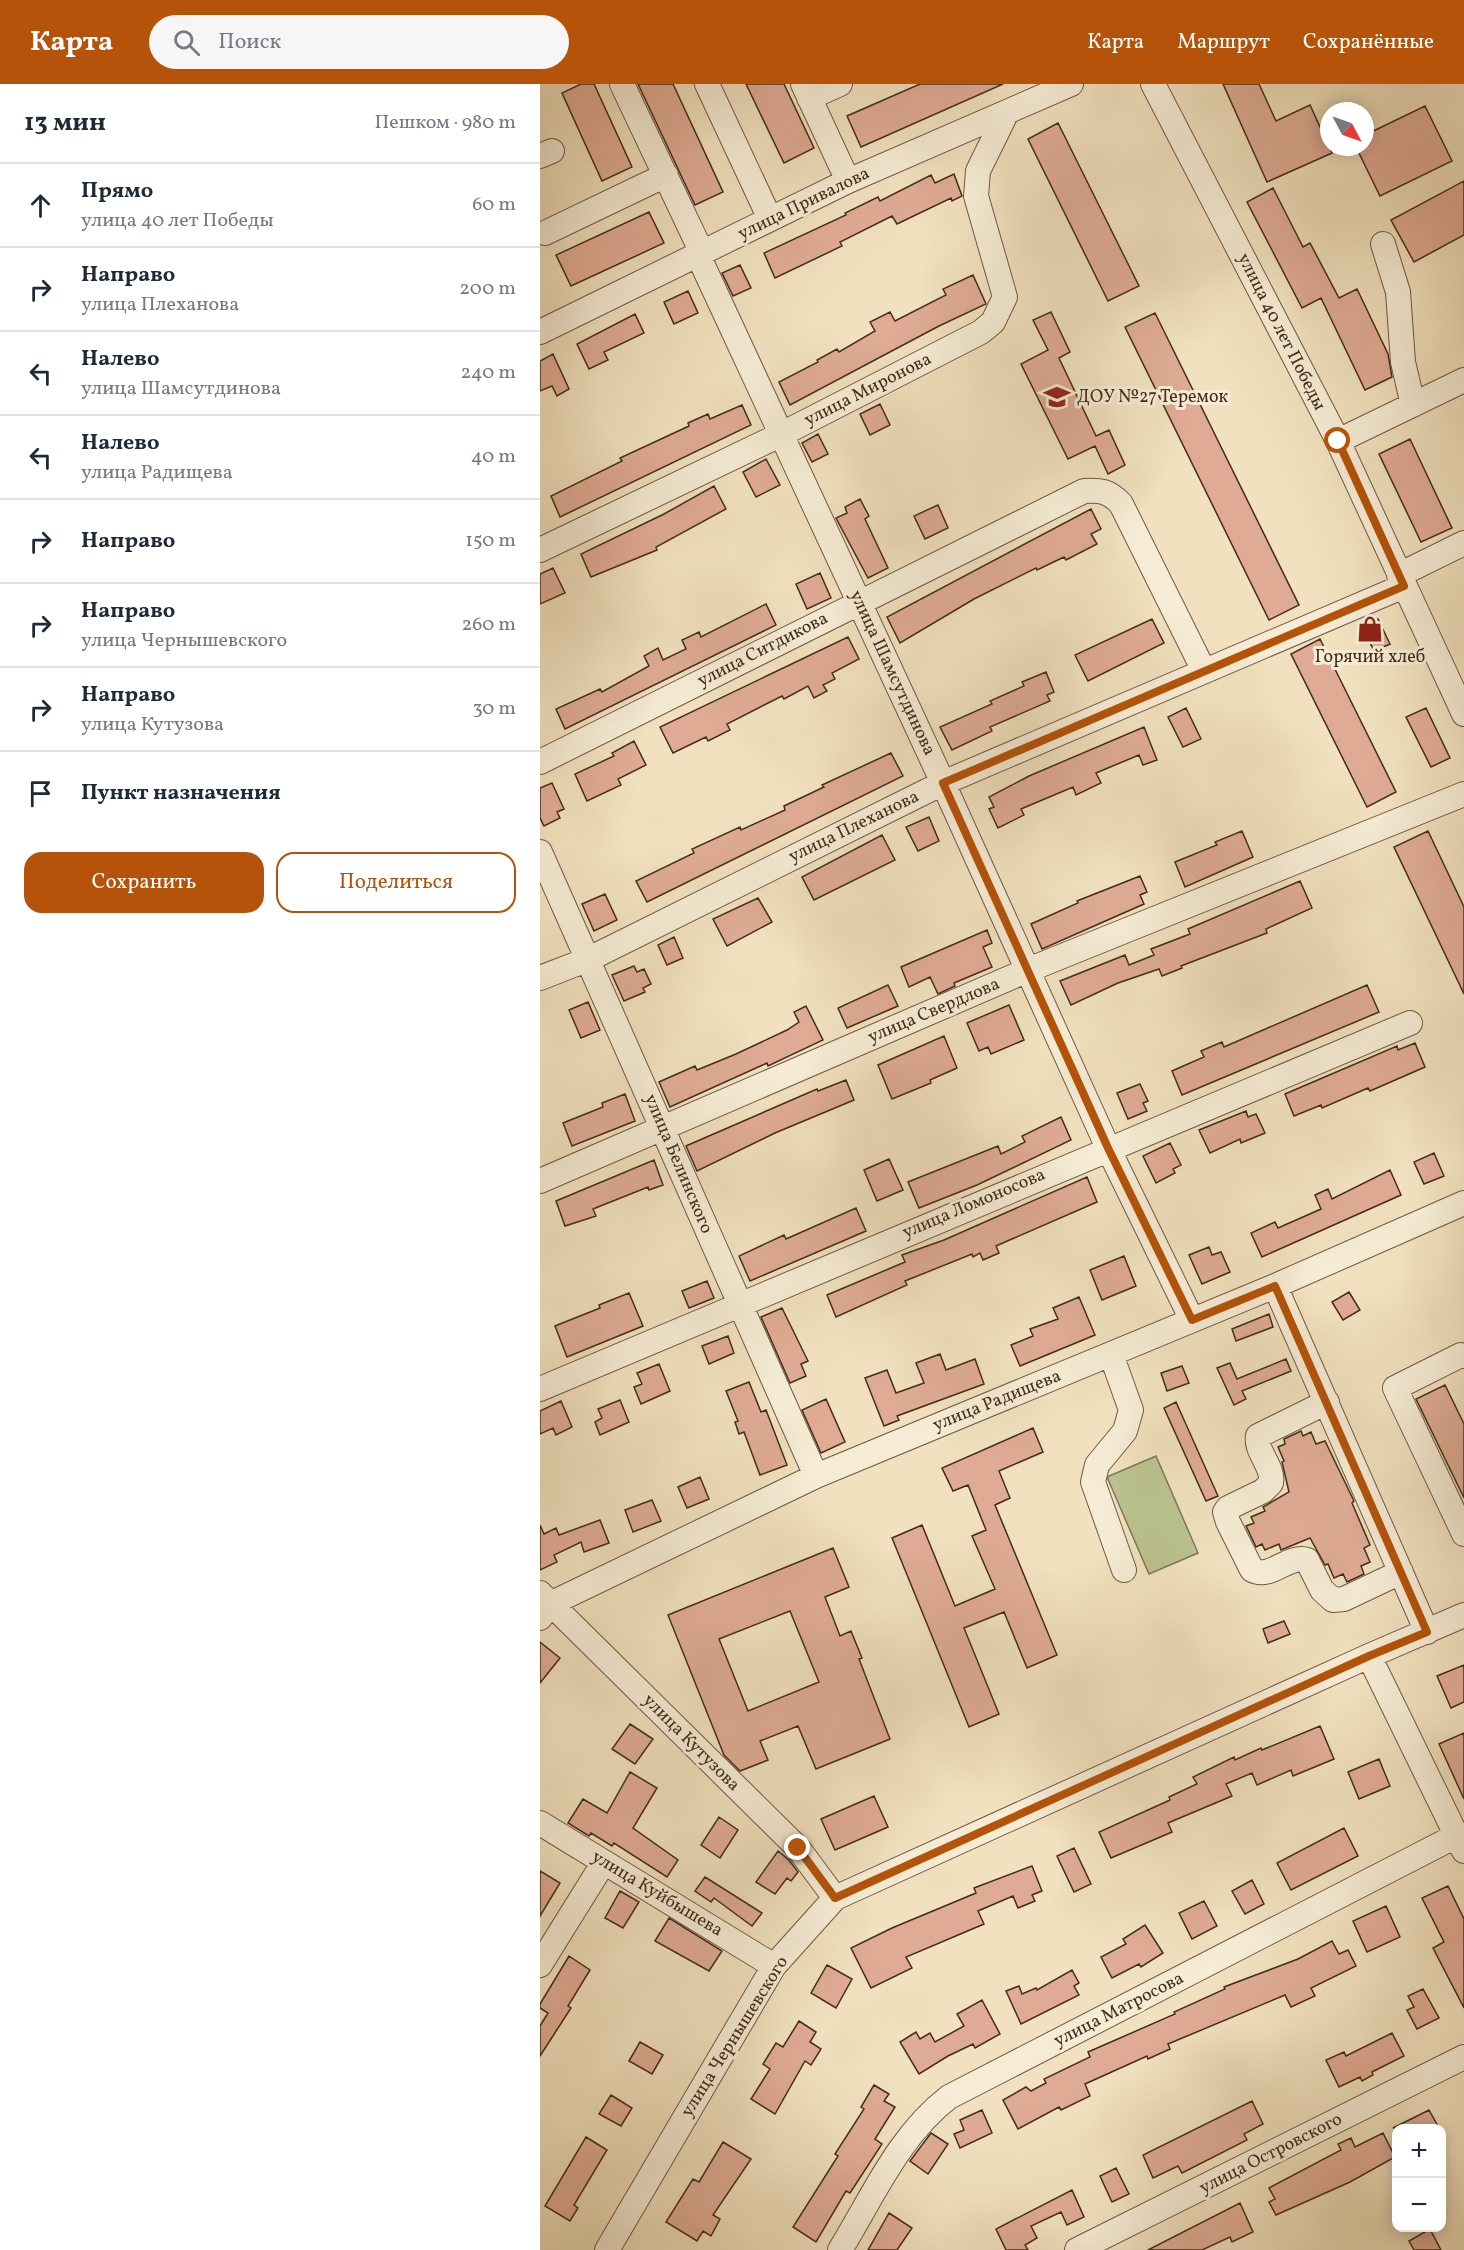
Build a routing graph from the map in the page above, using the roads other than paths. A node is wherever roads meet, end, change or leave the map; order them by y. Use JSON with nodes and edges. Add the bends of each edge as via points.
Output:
{"nodes":[{"id":1,"x":622,"y":84,"type":"edge"},
{"id":2,"x":707,"y":84,"type":"edge"},
{"id":3,"x":840,"y":84,"type":"edge"},
{"id":4,"x":1071,"y":84,"type":"edge"},
{"id":5,"x":1153,"y":84,"type":"edge"},
{"id":6,"x":806,"y":91,"type":"edge"},
{"id":7,"x":1006,"y":114,"type":"junction"},
{"id":8,"x":666,"y":176,"type":"junction"},
{"id":9,"x":848,"y":181,"type":"junction"},
{"id":10,"x":770,"y":219,"type":"junction"},
{"id":11,"x":545,"y":232,"type":"dead end"},
{"id":12,"x":1383,"y":244,"type":"dead end"},
{"id":13,"x":700,"y":254,"type":"junction"},
{"id":14,"x":540,"y":332,"type":"edge"},
{"id":15,"x":1464,"y":380,"type":"edge"},
{"id":16,"x":1413,"y":405,"type":"junction"},
{"id":17,"x":780,"y":435,"type":"junction"},
{"id":18,"x":1338,"y":441,"type":"junction"},
{"id":19,"x":1464,"y":543,"type":"edge"},
{"id":20,"x":540,"y":550,"type":"edge"},
{"id":21,"x":1401,"y":581,"type":"junction"},
{"id":22,"x":859,"y":602,"type":"junction"},
{"id":23,"x":1204,"y":671,"type":"junction"},
{"id":24,"x":1464,"y":714,"type":"edge"},
{"id":25,"x":540,"y":762,"type":"edge"},
{"id":26,"x":943,"y":783,"type":"junction"},
{"id":27,"x":1464,"y":794,"type":"edge"},
{"id":28,"x":540,"y":852,"type":"edge"},
{"id":29,"x":590,"y":959,"type":"junction"},
{"id":30,"x":1028,"y":970,"type":"junction"},
{"id":31,"x":540,"y":978,"type":"edge"},
{"id":32,"x":1410,"y":1023,"type":"dead end"},
{"id":33,"x":663,"y":1128,"type":"junction"},
{"id":34,"x":1108,"y":1148,"type":"junction"},
{"id":35,"x":540,"y":1182,"type":"edge"},
{"id":36,"x":1464,"y":1203,"type":"edge"},
{"id":37,"x":1275,"y":1286,"type":"junction"},
{"id":38,"x":739,"y":1304,"type":"junction"},
{"id":39,"x":1192,"y":1320,"type":"junction"},
{"id":40,"x":1111,"y":1354,"type":"junction"},
{"id":41,"x":1464,"y":1356,"type":"edge"},
{"id":42,"x":540,"y":1389,"type":"edge"},
{"id":43,"x":1327,"y":1402,"type":"junction"},
{"id":44,"x":816,"y":1476,"type":"junction"},
{"id":45,"x":1464,"y":1534,"type":"edge"},
{"id":46,"x":1124,"y":1570,"type":"dead end"},
{"id":47,"x":1401,"y":1572,"type":"junction"},
{"id":48,"x":543,"y":1605,"type":"edge"},
{"id":49,"x":1464,"y":1616,"type":"edge"},
{"id":50,"x":1427,"y":1632,"type":"junction"},
{"id":51,"x":1369,"y":1656,"type":"junction"},
{"id":52,"x":540,"y":1823,"type":"edge"},
{"id":53,"x":1460,"y":1843,"type":"edge"},
{"id":54,"x":604,"y":1862,"type":"junction"},
{"id":55,"x":835,"y":1898,"type":"junction"},
{"id":56,"x":540,"y":1965,"type":"edge"},
{"id":57,"x":774,"y":1966,"type":"junction"},
{"id":58,"x":1464,"y":2057,"type":"edge"},
{"id":59,"x":607,"y":2250,"type":"edge"},
{"id":60,"x":840,"y":2250,"type":"edge"},
{"id":61,"x":1077,"y":2250,"type":"edge"}],
"edges":[{"from":1,"to":8,"type":"street","name":"улица Шамсутдинова"},
{"from":2,"to":10,"type":"street"},
{"from":3,"to":6,"type":"street"},
{"from":4,"to":7,"type":"street","name":"улица Привалова"},
{"from":5,"to":18,"type":"street","name":"улица 40 лет Победы"},
{"from":6,"to":9,"type":"street"},
{"from":7,"to":9,"type":"street","name":"улица Привалова"},
{"from":7,"to":17,"type":"street","name":"улица Миронова","via":[[978,171],[976,196],[1004,291],[1002,309],[993,322],[981,333]]},
{"from":8,"to":11,"type":"street"},
{"from":8,"to":13,"type":"street","name":"улица Шамсутдинова"},
{"from":9,"to":10,"type":"street","name":"улица Привалова"},
{"from":10,"to":13,"type":"street","name":"улица Привалова"},
{"from":12,"to":16,"type":"street","via":[[1398,292],[1403,362]]},
{"from":13,"to":14,"type":"street","name":"улица Привалова"},
{"from":13,"to":17,"type":"street","name":"улица Шамсутдинова"},
{"from":15,"to":16,"type":"street"},
{"from":16,"to":18,"type":"street"},
{"from":17,"to":20,"type":"street","name":"улица Миронова"},
{"from":17,"to":22,"type":"street","name":"улица Шамсутдинова"},
{"from":18,"to":21,"type":"street","name":"улица 40 лет Победы"},
{"from":19,"to":21,"type":"street","name":"улица Плеханова"},
{"from":21,"to":23,"type":"street","name":"улица Плеханова"},
{"from":21,"to":24,"type":"street","name":"улица 40 лет Победы"},
{"from":22,"to":23,"type":"street","name":"улица Ситдикова","via":[[1084,491],[1100,490],[1112,494],[1121,504]]},
{"from":22,"to":25,"type":"street","name":"улица Ситдикова"},
{"from":22,"to":26,"type":"street","name":"улица Шамсутдинова"},
{"from":23,"to":26,"type":"street","name":"улица Плеханова"},
{"from":26,"to":29,"type":"street","name":"улица Плеханова"},
{"from":26,"to":30,"type":"street","name":"улица Шамсутдинова"},
{"from":27,"to":30,"type":"street","name":"улица Свердлова"},
{"from":28,"to":29,"type":"street","name":"улица Белинского"},
{"from":29,"to":31,"type":"street","name":"улица Плеханова"},
{"from":29,"to":33,"type":"street","name":"улица Белинского"},
{"from":30,"to":33,"type":"street","name":"улица Свердлова"},
{"from":30,"to":34,"type":"street","name":"улица Шамсутдинова"},
{"from":32,"to":34,"type":"street","name":"улица Ломоносова"},
{"from":33,"to":35,"type":"street","name":"улица Свердлова"},
{"from":33,"to":38,"type":"street","name":"улица Белинского"},
{"from":34,"to":38,"type":"street","name":"улица Ломоносова"},
{"from":34,"to":39,"type":"street","name":"улица Шамсутдинова"},
{"from":36,"to":37,"type":"street","name":"улица Радищева"},
{"from":37,"to":39,"type":"street","name":"улица Радищева"},
{"from":37,"to":43,"type":"street"},
{"from":38,"to":42,"type":"street","name":"улица Ломоносова"},
{"from":38,"to":44,"type":"street","name":"улица Белинского"},
{"from":39,"to":40,"type":"street","name":"улица Радищева"},
{"from":40,"to":44,"type":"street","name":"улица Радищева"},
{"from":40,"to":46,"type":"street","via":[[1131,1410],[1125,1431],[1097,1465],[1093,1482]]},
{"from":41,"to":45,"type":"street","via":[[1395,1388]]},
{"from":43,"to":47,"type":"street"},
{"from":43,"to":47,"type":"street","via":[[1258,1436],[1271,1483],[1228,1508],[1228,1522],[1252,1570],[1266,1572],[1292,1561],[1307,1560],[1325,1595],[1333,1600],[1344,1599]]},
{"from":44,"to":48,"type":"street","name":"улица Радищева"},
{"from":47,"to":50,"type":"street"},
{"from":48,"to":55,"type":"street","name":"улица Кутузова","via":[[798,1848]]},
{"from":49,"to":50,"type":"street","name":"улица Чернышевского"},
{"from":50,"to":51,"type":"street","name":"улица Чернышевского"},
{"from":51,"to":53,"type":"street"},
{"from":51,"to":55,"type":"street","name":"улица Чернышевского"},
{"from":52,"to":54,"type":"street","name":"улица Куйбышева"},
{"from":53,"to":60,"type":"street","name":"улица Матросова","via":[[949,2097],[928,2113],[912,2133]]},
{"from":54,"to":56,"type":"street"},
{"from":54,"to":57,"type":"street","name":"улица Куйбышева"},
{"from":55,"to":57,"type":"street","name":"улица Чернышевского"},
{"from":57,"to":59,"type":"street","name":"улица Чернышевского"},
{"from":58,"to":61,"type":"street","name":"улица Островского"}]}
